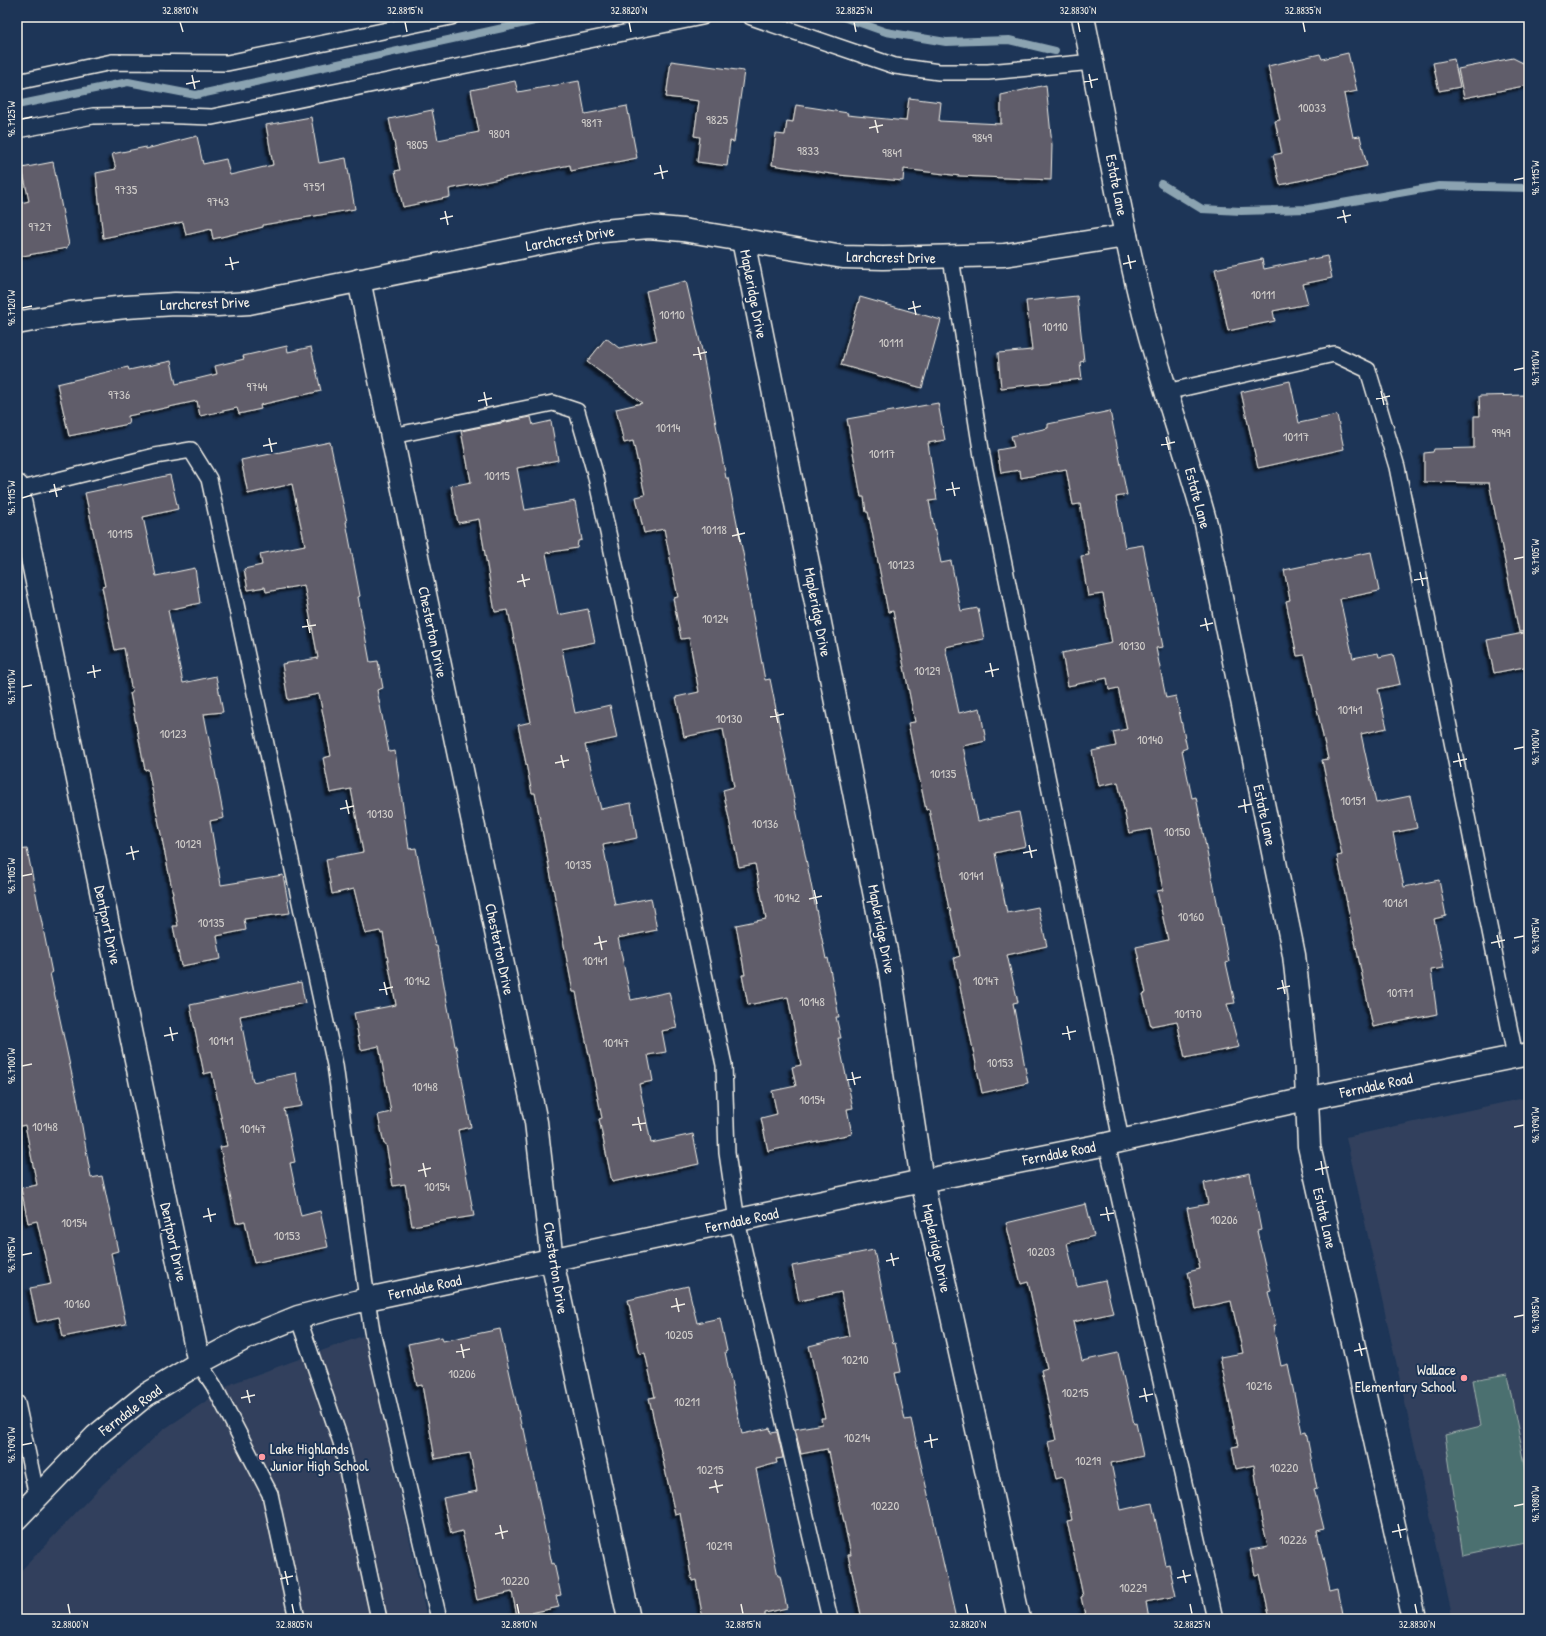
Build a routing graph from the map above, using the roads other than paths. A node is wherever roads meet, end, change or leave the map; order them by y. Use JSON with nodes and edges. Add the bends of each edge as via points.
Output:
{"nodes":[{"id":1,"x":451,"y":17,"type":"edge"},
{"id":2,"x":702,"y":17,"type":"edge"},
{"id":3,"x":751,"y":17,"type":"edge"},
{"id":4,"x":1083,"y":17,"type":"edge"},
{"id":5,"x":1093,"y":62,"type":"junction"},
{"id":6,"x":17,"y":82,"type":"edge"},
{"id":7,"x":17,"y":130,"type":"edge"},
{"id":8,"x":1126,"y":236,"type":"junction"},
{"id":9,"x":744,"y":240,"type":"junction"},
{"id":10,"x":951,"y":258,"type":"junction"},
{"id":11,"x":359,"y":280,"type":"junction"},
{"id":12,"x":17,"y":323,"type":"edge"},
{"id":13,"x":1166,"y":392,"type":"junction"},
{"id":14,"x":392,"y":436,"type":"junction"},
{"id":15,"x":17,"y":488,"type":"edge"},
{"id":16,"x":1522,"y":1055,"type":"edge"},
{"id":17,"x":1306,"y":1099,"type":"junction"},
{"id":18,"x":1114,"y":1142,"type":"junction"},
{"id":19,"x":922,"y":1181,"type":"junction"},
{"id":20,"x":736,"y":1221,"type":"junction"},
{"id":21,"x":552,"y":1261,"type":"junction"},
{"id":22,"x":367,"y":1299,"type":"junction"},
{"id":23,"x":298,"y":1317,"type":"junction"},
{"id":24,"x":199,"y":1363,"type":"junction"},
{"id":25,"x":17,"y":1403,"type":"edge"},
{"id":26,"x":37,"y":1497,"type":"junction"},
{"id":27,"x":17,"y":1518,"type":"edge"},
{"id":28,"x":298,"y":1619,"type":"edge"},
{"id":29,"x":379,"y":1619,"type":"edge"},
{"id":30,"x":439,"y":1619,"type":"edge"},
{"id":31,"x":629,"y":1619,"type":"edge"},
{"id":32,"x":830,"y":1619,"type":"edge"},
{"id":33,"x":1019,"y":1619,"type":"edge"},
{"id":34,"x":1215,"y":1619,"type":"edge"},
{"id":35,"x":1415,"y":1619,"type":"edge"}],
"edges":[{"from":1,"to":6,"type":"lane","via":[[227,63],[112,62]]},
{"from":2,"to":7,"type":"lane","via":[[212,117],[93,116]]},
{"from":3,"to":5,"type":"lane","via":[[895,66],[939,72],[988,72]]},
{"from":4,"to":5,"type":"street","name":"Estate Lane"},
{"from":5,"to":8,"type":"street","name":"Estate Lane"},
{"from":8,"to":10,"type":"street","name":"Larchcrest Drive","via":[[1004,255]]},
{"from":8,"to":13,"type":"street","name":"Estate Lane"},
{"from":9,"to":10,"type":"street","name":"Larchcrest Drive","via":[[843,257]]},
{"from":9,"to":11,"type":"street","name":"Larchcrest Drive","via":[[649,227],[603,230]]},
{"from":9,"to":19,"type":"street","name":"Mapleridge Drive","via":[[890,971]]},
{"from":10,"to":18,"type":"lane","via":[[982,456]]},
{"from":11,"to":12,"type":"street","name":"Larchcrest Drive","via":[[249,303],[126,307],[70,313]]},
{"from":11,"to":14,"type":"street","name":"Chesterton Drive"},
{"from":13,"to":16,"type":"lane","via":[[1334,354],[1368,370],[1397,467]]},
{"from":13,"to":17,"type":"street","name":"Estate Lane","via":[[1206,524],[1292,947],[1305,1053]]},
{"from":14,"to":20,"type":"lane","via":[[553,403],[577,412],[595,473],[724,1065],[727,1153]]},
{"from":14,"to":21,"type":"street","name":"Chesterton Drive","via":[[536,1122]]},
{"from":15,"to":22,"type":"lane","via":[[191,450],[209,479],[335,1065]]},
{"from":15,"to":24,"type":"street","name":"Dentport Drive"},
{"from":16,"to":17,"type":"street","name":"Ferndale Road"},
{"from":17,"to":18,"type":"street","name":"Ferndale Road"},
{"from":17,"to":35,"type":"street","name":"Estate Lane","via":[[1309,1146]]},
{"from":18,"to":19,"type":"street","name":"Ferndale Road"},
{"from":18,"to":34,"type":"lane"},
{"from":19,"to":20,"type":"street","name":"Ferndale Road"},
{"from":19,"to":33,"type":"street","name":"Mapleridge Drive"},
{"from":20,"to":21,"type":"street","name":"Ferndale Road"},
{"from":20,"to":32,"type":"lane"},
{"from":21,"to":22,"type":"street","name":"Ferndale Road"},
{"from":21,"to":31,"type":"street","name":"Chesterton Drive"},
{"from":22,"to":23,"type":"street","name":"Ferndale Road"},
{"from":22,"to":30,"type":"lane","via":[[372,1331]]},
{"from":23,"to":24,"type":"street","name":"Ferndale Road","via":[[244,1339]]},
{"from":23,"to":29,"type":"lane","via":[[341,1442]]},
{"from":24,"to":26,"type":"street","name":"Ferndale Road","via":[[146,1395],[96,1436]]},
{"from":24,"to":28,"type":"lane","via":[[214,1386],[270,1494]]},
{"from":25,"to":26,"type":"lane"},
{"from":26,"to":27,"type":"street","name":"Ferndale Road"}]}
